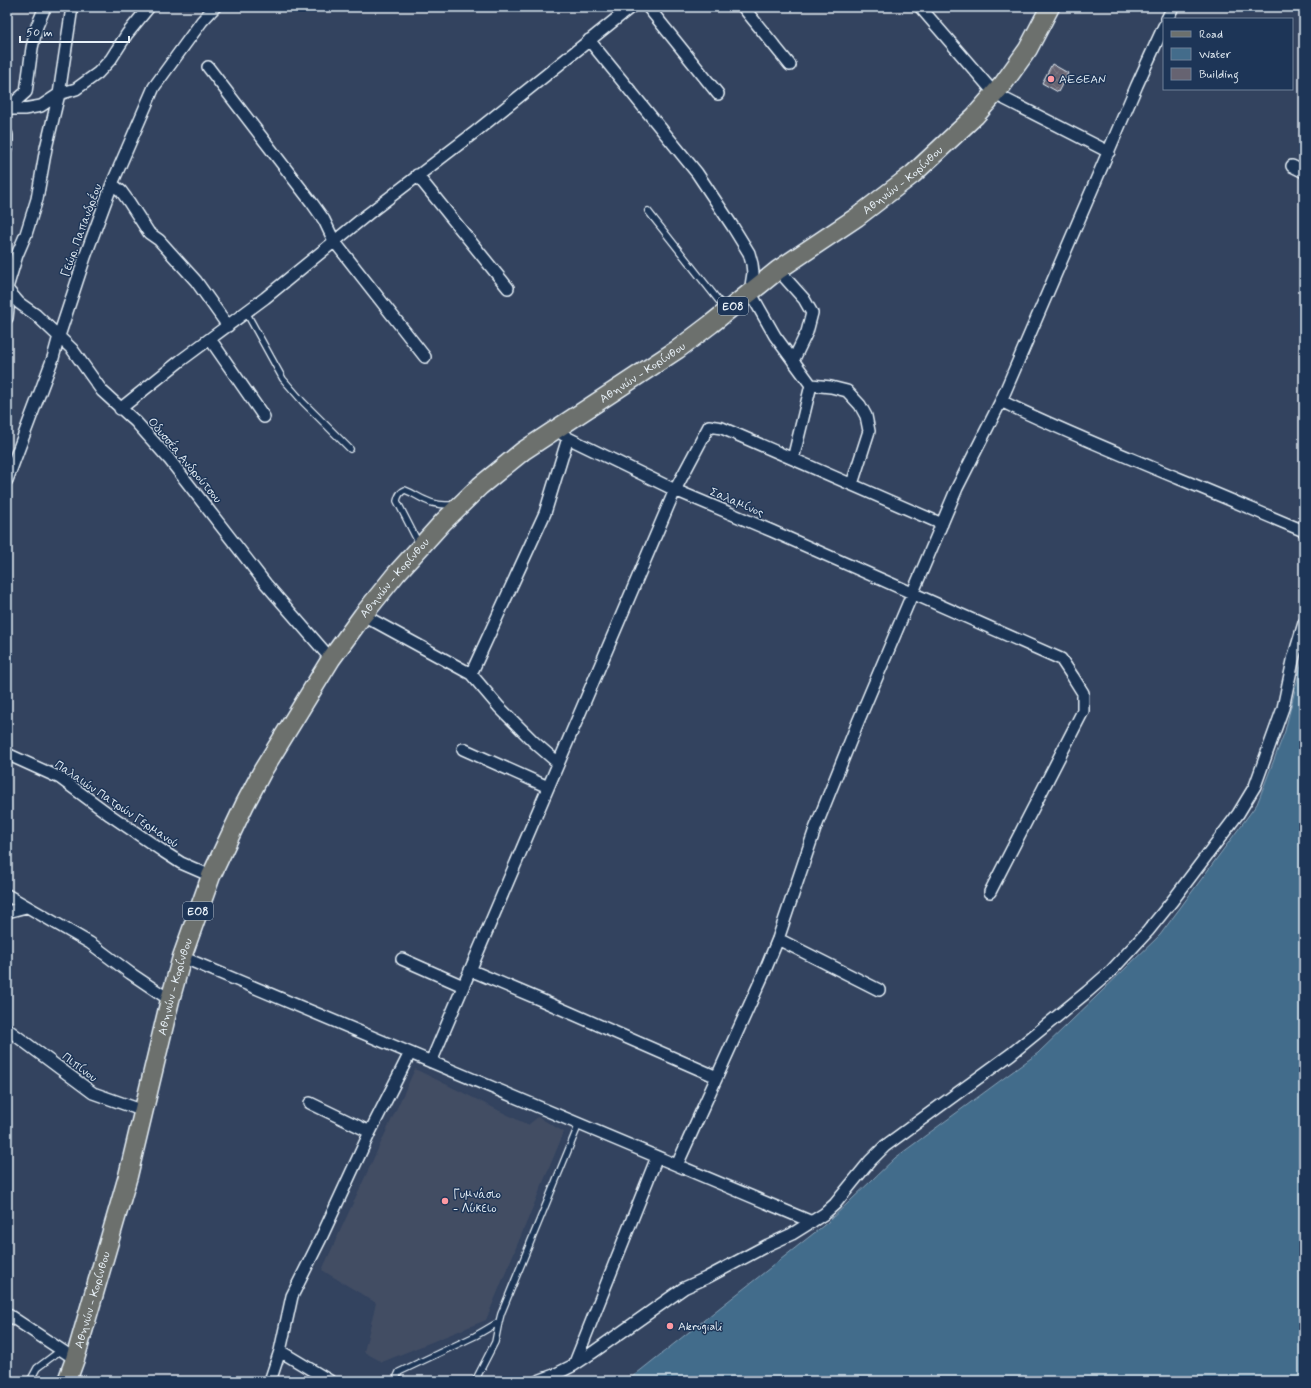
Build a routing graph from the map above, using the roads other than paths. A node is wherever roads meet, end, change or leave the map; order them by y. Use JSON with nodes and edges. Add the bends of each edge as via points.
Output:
{"nodes":[{"id":1,"x":45,"y":7,"type":"edge"},
{"id":2,"x":72,"y":7,"type":"edge"},
{"id":3,"x":149,"y":7,"type":"edge"},
{"id":4,"x":215,"y":7,"type":"edge"},
{"id":5,"x":631,"y":7,"type":"edge"},
{"id":6,"x":648,"y":7,"type":"edge"},
{"id":7,"x":743,"y":7,"type":"edge"},
{"id":8,"x":920,"y":7,"type":"edge"},
{"id":9,"x":1050,"y":7,"type":"edge"},
{"id":10,"x":1173,"y":7,"type":"edge"},
{"id":11,"x":1168,"y":18,"type":"edge"},
{"id":12,"x":1163,"y":28,"type":"edge"},
{"id":13,"x":589,"y":40,"type":"junction"},
{"id":14,"x":790,"y":65,"type":"dead end"},
{"id":15,"x":208,"y":67,"type":"dead end"},
{"id":16,"x":59,"y":94,"type":"junction"},
{"id":17,"x":718,"y":94,"type":"dead end"},
{"id":18,"x":994,"y":94,"type":"junction"},
{"id":19,"x":8,"y":109,"type":"edge"},
{"id":20,"x":7,"y":135,"type":"edge"},
{"id":21,"x":7,"y":146,"type":"edge"},
{"id":22,"x":1109,"y":152,"type":"junction"},
{"id":23,"x":1292,"y":166,"type":"dead end"},
{"id":24,"x":1304,"y":172,"type":"edge"},
{"id":25,"x":417,"y":175,"type":"junction"},
{"id":26,"x":112,"y":184,"type":"junction"},
{"id":27,"x":648,"y":211,"type":"dead end"},
{"id":28,"x":334,"y":241,"type":"junction"},
{"id":29,"x":778,"y":270,"type":"junction"},
{"id":30,"x":508,"y":288,"type":"dead end"},
{"id":31,"x":7,"y":290,"type":"edge"},
{"id":32,"x":750,"y":292,"type":"junction"},
{"id":33,"x":246,"y":312,"type":"junction"},
{"id":34,"x":727,"y":312,"type":"junction"},
{"id":35,"x":7,"y":318,"type":"edge"},
{"id":36,"x":228,"y":326,"type":"junction"},
{"id":37,"x":59,"y":336,"type":"junction"},
{"id":38,"x":210,"y":339,"type":"junction"},
{"id":39,"x":425,"y":357,"type":"dead end"},
{"id":40,"x":793,"y":361,"type":"junction"},
{"id":41,"x":811,"y":385,"type":"junction"},
{"id":42,"x":1001,"y":402,"type":"junction"},
{"id":43,"x":120,"y":409,"type":"junction"},
{"id":44,"x":264,"y":417,"type":"dead end"},
{"id":45,"x":562,"y":433,"type":"junction"},
{"id":46,"x":350,"y":449,"type":"dead end"},
{"id":47,"x":793,"y":459,"type":"junction"},
{"id":48,"x":7,"y":480,"type":"edge"},
{"id":49,"x":852,"y":484,"type":"junction"},
{"id":50,"x":675,"y":490,"type":"junction"},
{"id":51,"x":461,"y":504,"type":"junction"},
{"id":52,"x":942,"y":524,"type":"junction"},
{"id":53,"x":1304,"y":531,"type":"edge"},
{"id":54,"x":418,"y":548,"type":"junction"},
{"id":55,"x":912,"y":594,"type":"junction"},
{"id":56,"x":363,"y":616,"type":"junction"},
{"id":57,"x":1304,"y":623,"type":"edge"},
{"id":58,"x":331,"y":659,"type":"junction"},
{"id":59,"x":471,"y":674,"type":"junction"},
{"id":60,"x":463,"y":749,"type":"dead end"},
{"id":61,"x":7,"y":754,"type":"edge"},
{"id":62,"x":558,"y":763,"type":"junction"},
{"id":63,"x":548,"y":788,"type":"junction"},
{"id":64,"x":211,"y":876,"type":"junction"},
{"id":65,"x":990,"y":892,"type":"dead end"},
{"id":66,"x":7,"y":895,"type":"edge"},
{"id":67,"x":26,"y":906,"type":"junction"},
{"id":68,"x":7,"y":912,"type":"edge"},
{"id":69,"x":778,"y":939,"type":"junction"},
{"id":70,"x":182,"y":957,"type":"junction"},
{"id":71,"x":402,"y":959,"type":"dead end"},
{"id":72,"x":470,"y":970,"type":"junction"},
{"id":73,"x":463,"y":986,"type":"junction"},
{"id":74,"x":879,"y":990,"type":"dead end"},
{"id":75,"x":170,"y":1000,"type":"junction"},
{"id":76,"x":7,"y":1029,"type":"edge"},
{"id":77,"x":410,"y":1053,"type":"junction"},
{"id":78,"x":431,"y":1062,"type":"junction"},
{"id":79,"x":717,"y":1077,"type":"junction"},
{"id":80,"x":310,"y":1104,"type":"dead end"},
{"id":81,"x":144,"y":1112,"type":"junction"},
{"id":82,"x":578,"y":1124,"type":"junction"},
{"id":83,"x":370,"y":1132,"type":"junction"},
{"id":84,"x":657,"y":1157,"type":"junction"},
{"id":85,"x":677,"y":1165,"type":"junction"},
{"id":86,"x":812,"y":1222,"type":"junction"},
{"id":87,"x":8,"y":1316,"type":"edge"},
{"id":88,"x":499,"y":1322,"type":"junction"},
{"id":89,"x":280,"y":1351,"type":"junction"},
{"id":90,"x":68,"y":1355,"type":"junction"},
{"id":91,"x":574,"y":1365,"type":"junction"},
{"id":92,"x":30,"y":1381,"type":"edge"},
{"id":93,"x":67,"y":1381,"type":"edge"},
{"id":94,"x":270,"y":1381,"type":"edge"},
{"id":95,"x":330,"y":1381,"type":"edge"},
{"id":96,"x":395,"y":1381,"type":"edge"},
{"id":97,"x":475,"y":1381,"type":"edge"},
{"id":98,"x":538,"y":1381,"type":"edge"}],
"edges":[{"from":1,"to":19,"type":"street","via":[[32,48],[26,92]]},
{"from":2,"to":16,"type":"street"},
{"from":3,"to":16,"type":"street","via":[[98,73],[76,89]]},
{"from":4,"to":26,"type":"street","name":"Γεώρ. Παπανδρέου","via":[[154,87]]},
{"from":5,"to":13,"type":"street"},
{"from":6,"to":17,"type":"street"},
{"from":7,"to":14,"type":"street"},
{"from":8,"to":18,"type":"street"},
{"from":9,"to":18,"type":"main road","name":"Αθηνών - Κορίνθου","number":"ΕΟ8","via":[[1028,49]]},
{"from":10,"to":11,"type":"street"},
{"from":12,"to":22,"type":"street"},
{"from":13,"to":25,"type":"street"},
{"from":13,"to":32,"type":"street","via":[[697,173],[733,227],[749,253],[752,264]]},
{"from":15,"to":28,"type":"street","via":[[312,203]]},
{"from":16,"to":19,"type":"street","via":[[41,106]]},
{"from":16,"to":31,"type":"street","via":[[37,199]]},
{"from":18,"to":22,"type":"street"},
{"from":18,"to":29,"type":"main road","name":"Αθηνών - Κορίνθου","number":"ΕΟ8","via":[[975,116],[913,174],[857,217]]},
{"from":20,"to":21,"type":"street"},
{"from":22,"to":42,"type":"street"},
{"from":23,"to":24,"type":"street"},
{"from":25,"to":28,"type":"street"},
{"from":25,"to":30,"type":"street"},
{"from":26,"to":36,"type":"street","via":[[130,202],[149,233],[159,240],[196,281]]},
{"from":26,"to":37,"type":"street","name":"Γεώρ. Παπανδρέου","via":[[84,257]]},
{"from":27,"to":34,"type":"lane"},
{"from":28,"to":33,"type":"street"},
{"from":28,"to":39,"type":"street"},
{"from":29,"to":32,"type":"main road","name":"Αθηνών - Κορίνθου","number":"ΕΟ8"},
{"from":29,"to":40,"type":"street","via":[[804,299],[812,314],[808,332]]},
{"from":31,"to":35,"type":"street"},
{"from":31,"to":37,"type":"street","name":"Οδυσσέα Ανδρούτσου"},
{"from":32,"to":34,"type":"main road","name":"Αθηνών - Κορίνθου","number":"ΕΟ8"},
{"from":32,"to":40,"type":"street","via":[[774,336]]},
{"from":33,"to":36,"type":"street"},
{"from":33,"to":46,"type":"lane","via":[[284,379]]},
{"from":34,"to":45,"type":"main road","name":"Αθηνών - Κορίνθου","number":"ΕΟ8"},
{"from":36,"to":38,"type":"street"},
{"from":37,"to":43,"type":"street","name":"Οδυσσέα Ανδρούτσου","via":[[72,349],[102,391]]},
{"from":37,"to":48,"type":"street","name":"Γεώρ. Παπανδρέου"},
{"from":38,"to":43,"type":"street"},
{"from":38,"to":44,"type":"street"},
{"from":40,"to":41,"type":"street"},
{"from":41,"to":47,"type":"street"},
{"from":41,"to":49,"type":"street","via":[[847,391],[866,416],[869,431]]},
{"from":42,"to":52,"type":"street","via":[[957,488]]},
{"from":42,"to":53,"type":"street","via":[[1095,445]]},
{"from":43,"to":58,"type":"street","name":"Οδυσσέα Ανδρούτσου","via":[[136,422],[169,459],[266,584]]},
{"from":45,"to":50,"type":"street","name":"Σαλαμίνος"},
{"from":45,"to":51,"type":"main road","name":"Αθηνών - Κορίνθου","number":"ΕΟ8","via":[[523,451]]},
{"from":45,"to":59,"type":"street","via":[[545,512]]},
{"from":47,"to":49,"type":"street"},
{"from":47,"to":50,"type":"street","via":[[722,428],[709,426]]},
{"from":49,"to":52,"type":"street"},
{"from":50,"to":55,"type":"street","name":"Σαλαμίνος"},
{"from":50,"to":62,"type":"street"},
{"from":51,"to":54,"type":"main road","name":"Αθηνών - Κορίνθου","number":"ΕΟ8"},
{"from":51,"to":54,"type":"lane","via":[[443,505],[427,501],[405,490],[401,492],[397,501],[417,540]]},
{"from":52,"to":55,"type":"street"},
{"from":54,"to":56,"type":"main road","name":"Αθηνών - Κορίνθου","number":"ΕΟ8"},
{"from":55,"to":65,"type":"street","name":"Σαλαμίνος","via":[[1061,659],[1083,693],[1083,711]]},
{"from":55,"to":69,"type":"street","via":[[815,829]]},
{"from":56,"to":58,"type":"main road","name":"Αθηνών - Κορίνθου","number":"ΕΟ8"},
{"from":56,"to":59,"type":"street"},
{"from":57,"to":86,"type":"street","via":[[1283,708],[1255,786],[1238,814],[1148,931],[1111,971],[1087,992],[1011,1054],[885,1146],[834,1204]]},
{"from":58,"to":64,"type":"main road","name":"Αθηνών - Κορίνθου","number":"ΕΟ8","via":[[263,770]]},
{"from":59,"to":62,"type":"street","via":[[504,712]]},
{"from":60,"to":63,"type":"street"},
{"from":61,"to":64,"type":"street","name":"Παλαιών Πατρών Γερμανού","via":[[60,778],[164,852]]},
{"from":62,"to":63,"type":"street"},
{"from":63,"to":72,"type":"street"},
{"from":64,"to":70,"type":"main road","name":"Αθηνών - Κορίνθου","number":"ΕΟ8"},
{"from":66,"to":67,"type":"street"},
{"from":67,"to":68,"type":"street"},
{"from":67,"to":75,"type":"street","via":[[90,943]]},
{"from":69,"to":74,"type":"street"},
{"from":69,"to":79,"type":"street"},
{"from":70,"to":75,"type":"main road","name":"Αθηνών - Κορίνθου","number":"ΕΟ8"},
{"from":70,"to":77,"type":"street"},
{"from":71,"to":73,"type":"street"},
{"from":72,"to":73,"type":"street"},
{"from":72,"to":79,"type":"street"},
{"from":73,"to":78,"type":"street"},
{"from":75,"to":81,"type":"main road","name":"Αθηνών - Κορίνθου","number":"ΕΟ8"},
{"from":76,"to":81,"type":"street","name":"Πιπίνου","via":[[93,1093]]},
{"from":77,"to":78,"type":"street"},
{"from":77,"to":83,"type":"street"},
{"from":78,"to":82,"type":"street"},
{"from":79,"to":85,"type":"street"},
{"from":80,"to":83,"type":"street"},
{"from":81,"to":90,"type":"main road","name":"Αθηνών - Κορίνθου","number":"ΕΟ8","via":[[128,1176]]},
{"from":82,"to":84,"type":"street"},
{"from":82,"to":88,"type":"lane"},
{"from":83,"to":89,"type":"street","via":[[292,1296]]},
{"from":84,"to":85,"type":"street"},
{"from":84,"to":91,"type":"street"},
{"from":85,"to":86,"type":"street"},
{"from":86,"to":91,"type":"street","via":[[684,1288]]},
{"from":87,"to":90,"type":"street"},
{"from":88,"to":96,"type":"lane","via":[[399,1372]]},
{"from":88,"to":97,"type":"lane","via":[[495,1342]]},
{"from":89,"to":94,"type":"street"},
{"from":89,"to":95,"type":"street"},
{"from":90,"to":92,"type":"lane","via":[[37,1368]]},
{"from":90,"to":93,"type":"main road","name":"Αθηνών - Κορίνθου","number":"ΕΟ8"},
{"from":91,"to":98,"type":"street"}]}
